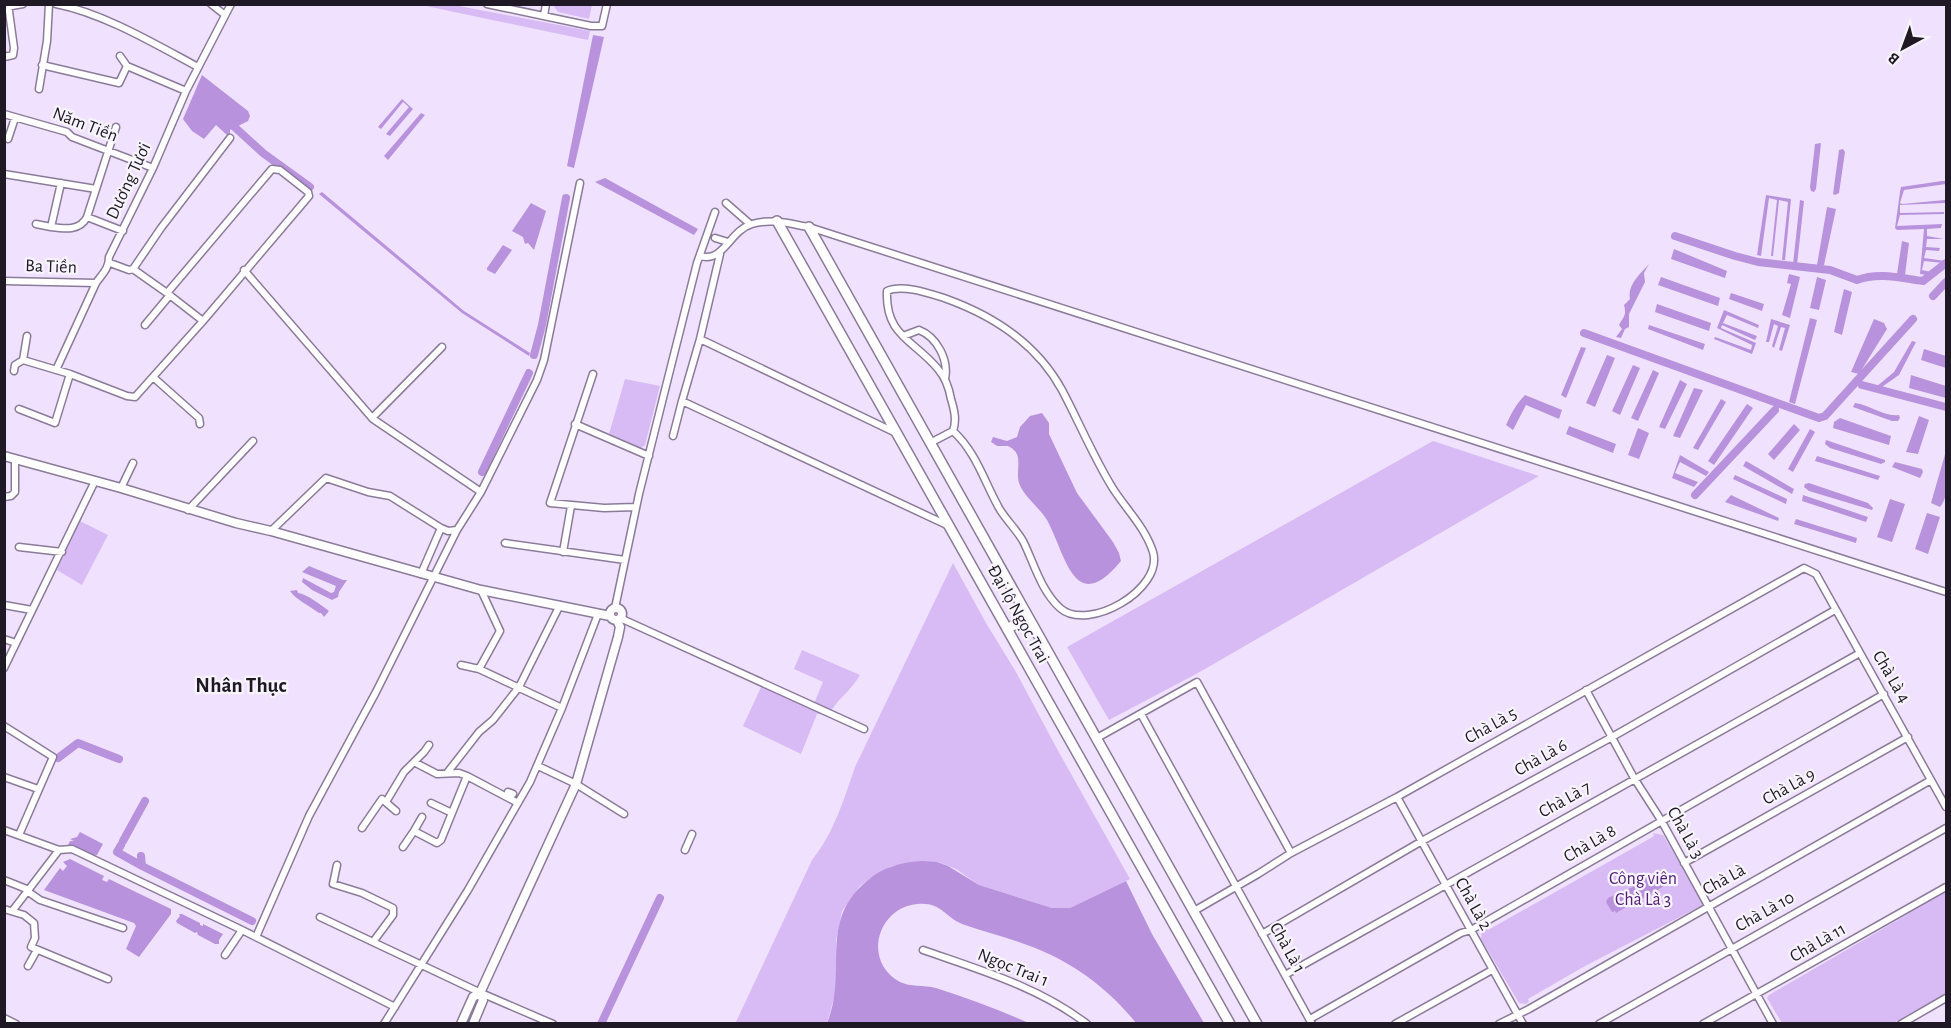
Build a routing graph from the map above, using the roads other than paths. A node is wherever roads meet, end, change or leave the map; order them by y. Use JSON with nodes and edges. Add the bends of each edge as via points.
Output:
{"nodes":[{"id":1,"x":23,"y":4,"type":"edge"},
{"id":2,"x":49,"y":4,"type":"edge"},
{"id":3,"x":56,"y":4,"type":"edge"},
{"id":4,"x":210,"y":4,"type":"edge"},
{"id":5,"x":231,"y":4,"type":"edge"},
{"id":6,"x":487,"y":4,"type":"edge"},
{"id":7,"x":546,"y":4,"type":"edge"},
{"id":8,"x":607,"y":4,"type":"edge"},
{"id":9,"x":7,"y":6,"type":"edge"},
{"id":10,"x":225,"y":15,"type":"junction"},
{"id":11,"x":544,"y":16,"type":"junction"},
{"id":12,"x":120,"y":56,"type":"dead end"},
{"id":13,"x":4,"y":57,"type":"edge"},
{"id":14,"x":42,"y":65,"type":"junction"},
{"id":15,"x":127,"y":66,"type":"junction"},
{"id":16,"x":198,"y":67,"type":"junction"},
{"id":17,"x":39,"y":89,"type":"dead end"},
{"id":18,"x":186,"y":91,"type":"junction"},
{"id":19,"x":4,"y":114,"type":"edge"},
{"id":20,"x":15,"y":118,"type":"junction"},
{"id":21,"x":116,"y":127,"type":"dead end"},
{"id":22,"x":230,"y":138,"type":"dead end"},
{"id":23,"x":8,"y":139,"type":"dead end"},
{"id":24,"x":107,"y":150,"type":"junction"},
{"id":25,"x":153,"y":168,"type":"junction"},
{"id":26,"x":4,"y":174,"type":"edge"},
{"id":27,"x":61,"y":183,"type":"junction"},
{"id":28,"x":580,"y":183,"type":"dead end"},
{"id":29,"x":96,"y":189,"type":"junction"},
{"id":30,"x":726,"y":203,"type":"dead end"},
{"id":31,"x":715,"y":212,"type":"dead end"},
{"id":32,"x":87,"y":217,"type":"junction"},
{"id":33,"x":777,"y":221,"type":"junction"},
{"id":34,"x":36,"y":224,"type":"dead end"},
{"id":35,"x":750,"y":225,"type":"junction"},
{"id":36,"x":51,"y":227,"type":"junction"},
{"id":37,"x":809,"y":227,"type":"junction"},
{"id":38,"x":123,"y":231,"type":"junction"},
{"id":39,"x":715,"y":238,"type":"dead end"},
{"id":40,"x":728,"y":242,"type":"junction"},
{"id":41,"x":720,"y":254,"type":"junction"},
{"id":42,"x":700,"y":255,"type":"junction"},
{"id":43,"x":110,"y":262,"type":"junction"},
{"id":44,"x":133,"y":269,"type":"junction"},
{"id":45,"x":244,"y":270,"type":"junction"},
{"id":46,"x":4,"y":281,"type":"edge"},
{"id":47,"x":96,"y":283,"type":"junction"},
{"id":48,"x":169,"y":294,"type":"junction"},
{"id":49,"x":203,"y":321,"type":"junction"},
{"id":50,"x":145,"y":324,"type":"dead end"},
{"id":51,"x":27,"y":336,"type":"dead end"},
{"id":52,"x":903,"y":336,"type":"junction"},
{"id":53,"x":700,"y":339,"type":"junction"},
{"id":54,"x":442,"y":347,"type":"dead end"},
{"id":55,"x":23,"y":360,"type":"junction"},
{"id":56,"x":14,"y":370,"type":"dead end"},
{"id":57,"x":56,"y":370,"type":"junction"},
{"id":58,"x":70,"y":374,"type":"junction"},
{"id":59,"x":592,"y":374,"type":"dead end"},
{"id":60,"x":153,"y":377,"type":"junction"},
{"id":61,"x":945,"y":379,"type":"junction"},
{"id":62,"x":682,"y":401,"type":"junction"},
{"id":63,"x":20,"y":409,"type":"dead end"},
{"id":64,"x":372,"y":418,"type":"junction"},
{"id":65,"x":200,"y":424,"type":"dead end"},
{"id":66,"x":575,"y":424,"type":"junction"},
{"id":67,"x":953,"y":431,"type":"junction"},
{"id":68,"x":898,"y":434,"type":"junction"},
{"id":69,"x":673,"y":436,"type":"dead end"},
{"id":70,"x":253,"y":441,"type":"dead end"},
{"id":71,"x":930,"y":443,"type":"junction"},
{"id":72,"x":4,"y":456,"type":"edge"},
{"id":73,"x":649,"y":456,"type":"junction"},
{"id":74,"x":15,"y":460,"type":"junction"},
{"id":75,"x":133,"y":463,"type":"dead end"},
{"id":76,"x":95,"y":481,"type":"junction"},
{"id":77,"x":121,"y":488,"type":"junction"},
{"id":78,"x":481,"y":492,"type":"junction"},
{"id":79,"x":4,"y":497,"type":"edge"},
{"id":80,"x":571,"y":506,"type":"junction"},
{"id":81,"x":636,"y":507,"type":"junction"},
{"id":82,"x":188,"y":510,"type":"junction"},
{"id":83,"x":949,"y":526,"type":"junction"},
{"id":84,"x":441,"y":528,"type":"junction"},
{"id":85,"x":457,"y":530,"type":"junction"},
{"id":86,"x":271,"y":531,"type":"junction"},
{"id":87,"x":505,"y":543,"type":"dead end"},
{"id":88,"x":19,"y":548,"type":"dead end"},
{"id":89,"x":62,"y":552,"type":"junction"},
{"id":90,"x":563,"y":552,"type":"junction"},
{"id":91,"x":625,"y":560,"type":"junction"},
{"id":92,"x":1804,"y":567,"type":"joint"},
{"id":93,"x":421,"y":574,"type":"junction"},
{"id":94,"x":434,"y":577,"type":"junction"},
{"id":95,"x":481,"y":590,"type":"junction"},
{"id":96,"x":1947,"y":592,"type":"edge"},
{"id":97,"x":9,"y":603,"type":"edge"},
{"id":98,"x":560,"y":605,"type":"junction"},
{"id":99,"x":32,"y":610,"type":"junction"},
{"id":100,"x":1835,"y":610,"type":"junction"},
{"id":101,"x":598,"y":614,"type":"junction"},
{"id":102,"x":616,"y":616,"type":"junction"},
{"id":103,"x":1028,"y":617,"type":"junction"},
{"id":104,"x":1007,"y":629,"type":"junction"},
{"id":105,"x":4,"y":639,"type":"edge"},
{"id":106,"x":16,"y":643,"type":"junction"},
{"id":107,"x":1860,"y":653,"type":"junction"},
{"id":108,"x":461,"y":665,"type":"dead end"},
{"id":109,"x":4,"y":668,"type":"edge"},
{"id":110,"x":479,"y":669,"type":"junction"},
{"id":111,"x":519,"y":687,"type":"junction"},
{"id":112,"x":1586,"y":690,"type":"junction"},
{"id":113,"x":1884,"y":694,"type":"junction"},
{"id":114,"x":562,"y":708,"type":"junction"},
{"id":115,"x":1141,"y":714,"type":"junction"},
{"id":116,"x":4,"y":726,"type":"edge"},
{"id":117,"x":864,"y":729,"type":"dead end"},
{"id":118,"x":1612,"y":737,"type":"junction"},
{"id":119,"x":1908,"y":737,"type":"junction"},
{"id":120,"x":1097,"y":738,"type":"junction"},
{"id":121,"x":429,"y":745,"type":"dead end"},
{"id":122,"x":414,"y":762,"type":"junction"},
{"id":123,"x":538,"y":766,"type":"junction"},
{"id":124,"x":447,"y":773,"type":"junction"},
{"id":125,"x":467,"y":776,"type":"junction"},
{"id":126,"x":4,"y":777,"type":"edge"},
{"id":127,"x":1634,"y":778,"type":"junction"},
{"id":128,"x":1931,"y":780,"type":"junction"},
{"id":129,"x":576,"y":784,"type":"junction"},
{"id":130,"x":38,"y":789,"type":"junction"},
{"id":131,"x":1397,"y":797,"type":"junction"},
{"id":132,"x":519,"y":800,"type":"junction"},
{"id":133,"x":386,"y":802,"type":"junction"},
{"id":134,"x":431,"y":803,"type":"dead end"},
{"id":135,"x":1947,"y":807,"type":"edge"},
{"id":136,"x":396,"y":811,"type":"dead end"},
{"id":137,"x":452,"y":813,"type":"junction"},
{"id":138,"x":624,"y":814,"type":"dead end"},
{"id":139,"x":422,"y":817,"type":"dead end"},
{"id":140,"x":1661,"y":820,"type":"junction"},
{"id":141,"x":362,"y":828,"type":"dead end"},
{"id":142,"x":1947,"y":828,"type":"edge"},
{"id":143,"x":4,"y":830,"type":"edge"},
{"id":144,"x":414,"y":831,"type":"junction"},
{"id":145,"x":692,"y":834,"type":"dead end"},
{"id":146,"x":19,"y":835,"type":"junction"},
{"id":147,"x":1422,"y":841,"type":"junction"},
{"id":148,"x":403,"y":847,"type":"dead end"},
{"id":149,"x":59,"y":850,"type":"junction"},
{"id":150,"x":685,"y":850,"type":"dead end"},
{"id":151,"x":1291,"y":853,"type":"junction"},
{"id":152,"x":1684,"y":863,"type":"junction"},
{"id":153,"x":337,"y":865,"type":"dead end"},
{"id":154,"x":4,"y":880,"type":"edge"},
{"id":155,"x":1445,"y":885,"type":"junction"},
{"id":156,"x":1237,"y":887,"type":"junction"},
{"id":157,"x":1947,"y":887,"type":"edge"},
{"id":158,"x":28,"y":890,"type":"junction"},
{"id":159,"x":1708,"y":906,"type":"junction"},
{"id":160,"x":4,"y":909,"type":"edge"},
{"id":161,"x":13,"y":910,"type":"junction"},
{"id":162,"x":1194,"y":911,"type":"junction"},
{"id":163,"x":320,"y":917,"type":"dead end"},
{"id":164,"x":123,"y":928,"type":"dead end"},
{"id":165,"x":242,"y":930,"type":"junction"},
{"id":166,"x":1471,"y":930,"type":"junction"},
{"id":167,"x":1262,"y":934,"type":"junction"},
{"id":168,"x":256,"y":938,"type":"junction"},
{"id":169,"x":374,"y":942,"type":"junction"},
{"id":170,"x":1732,"y":948,"type":"junction"},
{"id":171,"x":923,"y":950,"type":"dead end"},
{"id":172,"x":37,"y":951,"type":"junction"},
{"id":173,"x":225,"y":955,"type":"dead end"},
{"id":174,"x":420,"y":965,"type":"junction"},
{"id":175,"x":28,"y":966,"type":"dead end"},
{"id":176,"x":1492,"y":970,"type":"junction"},
{"id":177,"x":1285,"y":975,"type":"junction"},
{"id":178,"x":108,"y":979,"type":"dead end"},
{"id":179,"x":480,"y":993,"type":"junction"},
{"id":180,"x":1756,"y":993,"type":"junction"},
{"id":181,"x":1947,"y":998,"type":"edge"},
{"id":182,"x":395,"y":1007,"type":"junction"},
{"id":183,"x":1518,"y":1014,"type":"junction"},
{"id":184,"x":4,"y":1018,"type":"edge"},
{"id":185,"x":1311,"y":1021,"type":"edge"},
{"id":186,"x":16,"y":1023,"type":"edge"},
{"id":187,"x":384,"y":1023,"type":"edge"},
{"id":188,"x":461,"y":1023,"type":"edge"},
{"id":189,"x":473,"y":1023,"type":"edge"},
{"id":190,"x":553,"y":1023,"type":"edge"},
{"id":191,"x":1087,"y":1023,"type":"edge"},
{"id":192,"x":1230,"y":1023,"type":"edge"},
{"id":193,"x":1257,"y":1023,"type":"edge"},
{"id":194,"x":1395,"y":1023,"type":"edge"},
{"id":195,"x":1499,"y":1023,"type":"edge"},
{"id":196,"x":1523,"y":1023,"type":"edge"},
{"id":197,"x":1599,"y":1023,"type":"edge"},
{"id":198,"x":1703,"y":1023,"type":"edge"},
{"id":199,"x":1773,"y":1023,"type":"edge"},
{"id":200,"x":1901,"y":1023,"type":"edge"}],
"edges":[{"from":1,"to":9,"type":"street"},
{"from":2,"to":14,"type":"street"},
{"from":3,"to":16,"type":"street","via":[[143,38]]},
{"from":4,"to":10,"type":"street"},
{"from":5,"to":10,"type":"street","name":"Dương Tươi"},
{"from":6,"to":11,"type":"street"},
{"from":7,"to":11,"type":"street"},
{"from":8,"to":11,"type":"street","via":[[602,26]]},
{"from":9,"to":13,"type":"street","via":[[14,48],[13,55]]},
{"from":10,"to":16,"type":"street","name":"Dương Tươi"},
{"from":12,"to":15,"type":"street"},
{"from":14,"to":15,"type":"street","via":[[119,82]]},
{"from":14,"to":17,"type":"street"},
{"from":15,"to":18,"type":"street"},
{"from":16,"to":18,"type":"street","name":"Dương Tươi"},
{"from":18,"to":25,"type":"street","name":"Dương Tươi"},
{"from":19,"to":20,"type":"street","name":"Năm Tiền"},
{"from":20,"to":23,"type":"street"},
{"from":20,"to":24,"type":"street","name":"Năm Tiền","via":[[67,132]]},
{"from":21,"to":24,"type":"street"},
{"from":22,"to":44,"type":"street"},
{"from":24,"to":25,"type":"street","name":"Năm Tiền"},
{"from":24,"to":29,"type":"street"},
{"from":25,"to":38,"type":"street","name":"Dương Tươi"},
{"from":26,"to":27,"type":"street"},
{"from":27,"to":29,"type":"street"},
{"from":27,"to":36,"type":"street"},
{"from":28,"to":78,"type":"street","via":[[540,374]]},
{"from":29,"to":32,"type":"street"},
{"from":30,"to":35,"type":"street"},
{"from":31,"to":42,"type":"street"},
{"from":32,"to":36,"type":"street","via":[[74,227]]},
{"from":32,"to":38,"type":"street"},
{"from":33,"to":35,"type":"street"},
{"from":33,"to":37,"type":"street"},
{"from":33,"to":68,"type":"main road","name":"Đại lộ Ngọc Trai"},
{"from":34,"to":36,"type":"street"},
{"from":35,"to":40,"type":"street"},
{"from":37,"to":71,"type":"main road","name":"Đại lộ Ngọc Trai"},
{"from":37,"to":96,"type":"street"},
{"from":38,"to":43,"type":"street","name":"Dương Tươi"},
{"from":39,"to":40,"type":"street"},
{"from":40,"to":41,"type":"street"},
{"from":41,"to":42,"type":"street"},
{"from":41,"to":53,"type":"street"},
{"from":42,"to":73,"type":"street"},
{"from":43,"to":44,"type":"street"},
{"from":43,"to":47,"type":"street","name":"Dương Tươi"},
{"from":44,"to":48,"type":"street"},
{"from":45,"to":48,"type":"street","via":[[309,196],[280,170],[268,172]]},
{"from":45,"to":49,"type":"street"},
{"from":45,"to":64,"type":"street"},
{"from":46,"to":47,"type":"street","name":"Ba Tiền"},
{"from":47,"to":57,"type":"street","name":"Dương Tươi"},
{"from":48,"to":49,"type":"street"},
{"from":48,"to":50,"type":"street"},
{"from":49,"to":60,"type":"street"},
{"from":51,"to":55,"type":"street"},
{"from":52,"to":61,"type":"street"},
{"from":52,"to":61,"type":"street","via":[[919,330],[932,338],[946,361]]},
{"from":52,"to":67,"type":"street","via":[[890,319],[886,303],[887,291],[893,288],[933,294],[970,307],[1008,329],[1038,355],[1061,388],[1112,487],[1143,530],[1153,552],[1151,576],[1117,606],[1091,615],[1072,615],[1059,608],[1044,588],[1022,540],[1004,516],[969,448]]},
{"from":53,"to":62,"type":"street"},
{"from":53,"to":68,"type":"street","via":[[799,383]]},
{"from":54,"to":64,"type":"street"},
{"from":55,"to":56,"type":"street"},
{"from":55,"to":57,"type":"street"},
{"from":57,"to":58,"type":"street"},
{"from":58,"to":60,"type":"street","via":[[131,397],[139,394]]},
{"from":58,"to":63,"type":"street","via":[[55,423]]},
{"from":59,"to":66,"type":"street"},
{"from":60,"to":65,"type":"street","via":[[199,418]]},
{"from":61,"to":67,"type":"street","via":[[954,410]]},
{"from":62,"to":69,"type":"street"},
{"from":62,"to":83,"type":"street"},
{"from":64,"to":78,"type":"street"},
{"from":66,"to":73,"type":"street"},
{"from":66,"to":80,"type":"street","via":[[550,503]]},
{"from":67,"to":71,"type":"street"},
{"from":68,"to":83,"type":"main road","name":"Đại lộ Ngọc Trai"},
{"from":70,"to":82,"type":"street"},
{"from":71,"to":103,"type":"main road","name":"Đại lộ Ngọc Trai"},
{"from":72,"to":74,"type":"street"},
{"from":73,"to":81,"type":"street"},
{"from":74,"to":76,"type":"street"},
{"from":74,"to":79,"type":"street","via":[[15,492]]},
{"from":75,"to":77,"type":"street"},
{"from":76,"to":77,"type":"street"},
{"from":76,"to":89,"type":"street"},
{"from":77,"to":82,"type":"street"},
{"from":78,"to":85,"type":"street"},
{"from":80,"to":81,"type":"street"},
{"from":80,"to":90,"type":"street"},
{"from":81,"to":91,"type":"street"},
{"from":82,"to":86,"type":"street"},
{"from":83,"to":104,"type":"main road","name":"Đại lộ Ngọc Trai"},
{"from":84,"to":85,"type":"street"},
{"from":84,"to":86,"type":"street","via":[[390,496],[326,478]]},
{"from":84,"to":93,"type":"street"},
{"from":85,"to":94,"type":"street"},
{"from":86,"to":93,"type":"street"},
{"from":87,"to":90,"type":"street"},
{"from":88,"to":89,"type":"street"},
{"from":89,"to":99,"type":"street"},
{"from":90,"to":91,"type":"street"},
{"from":91,"to":102,"type":"street"},
{"from":92,"to":100,"type":"street","name":"Chà Là 4","via":[[1816,574]]},
{"from":92,"to":112,"type":"street","name":"Chà Là 5"},
{"from":93,"to":94,"type":"street"},
{"from":94,"to":95,"type":"street"},
{"from":94,"to":168,"type":"street","via":[[309,816]]},
{"from":95,"to":98,"type":"street"},
{"from":95,"to":110,"type":"street","via":[[500,631]]},
{"from":97,"to":99,"type":"street"},
{"from":98,"to":101,"type":"street"},
{"from":98,"to":111,"type":"street"},
{"from":99,"to":106,"type":"street"},
{"from":100,"to":107,"type":"street","name":"Chà Là 4"},
{"from":100,"to":118,"type":"street","name":"Chà Là 6"},
{"from":101,"to":102,"type":"street"},
{"from":101,"to":114,"type":"street"},
{"from":102,"to":117,"type":"street"},
{"from":102,"to":129,"type":"street","via":[[620,629]]},
{"from":103,"to":104,"type":"main road"},
{"from":103,"to":120,"type":"main road","name":"Đại lộ Ngọc Trai"},
{"from":104,"to":192,"type":"main road","name":"Đại lộ Ngọc Trai"},
{"from":105,"to":106,"type":"street"},
{"from":106,"to":109,"type":"street"},
{"from":107,"to":113,"type":"street","name":"Chà Là 4"},
{"from":107,"to":127,"type":"street","name":"Chà Là 7"},
{"from":108,"to":110,"type":"street"},
{"from":110,"to":111,"type":"street"},
{"from":111,"to":114,"type":"street"},
{"from":111,"to":124,"type":"street"},
{"from":112,"to":118,"type":"street","name":"Chà Là 3"},
{"from":112,"to":131,"type":"street","name":"Chà Là 5"},
{"from":113,"to":119,"type":"street","name":"Chà Là 4"},
{"from":113,"to":140,"type":"street","name":"Chà Là 8"},
{"from":114,"to":123,"type":"street"},
{"from":115,"to":120,"type":"street"},
{"from":115,"to":151,"type":"street","via":[[1197,682]]},
{"from":115,"to":156,"type":"street","name":"Chà Là 1"},
{"from":116,"to":130,"type":"street","via":[[53,757]]},
{"from":118,"to":127,"type":"street","name":"Chà Là 3"},
{"from":118,"to":147,"type":"street","name":"Chà Là 6"},
{"from":119,"to":128,"type":"street","name":"Chà Là 4"},
{"from":119,"to":152,"type":"street","name":"Chà Là 9"},
{"from":120,"to":162,"type":"main road","name":"Đại lộ Ngọc Trai"},
{"from":121,"to":122,"type":"street"},
{"from":122,"to":124,"type":"street","via":[[437,774]]},
{"from":122,"to":133,"type":"street"},
{"from":123,"to":129,"type":"street"},
{"from":123,"to":132,"type":"street"},
{"from":124,"to":125,"type":"street"},
{"from":125,"to":132,"type":"street"},
{"from":125,"to":137,"type":"street"},
{"from":126,"to":130,"type":"street"},
{"from":127,"to":140,"type":"street","name":"Chà Là 3"},
{"from":127,"to":155,"type":"street","name":"Chà Là 7"},
{"from":128,"to":135,"type":"street","name":"Chà Là 4"},
{"from":128,"to":159,"type":"street","name":"Chà Là"},
{"from":129,"to":138,"type":"street"},
{"from":129,"to":179,"type":"street"},
{"from":130,"to":146,"type":"street"},
{"from":131,"to":147,"type":"street","name":"Chà Là 2"},
{"from":131,"to":151,"type":"street","name":"Chà Là 5"},
{"from":132,"to":174,"type":"street"},
{"from":133,"to":136,"type":"street"},
{"from":133,"to":141,"type":"street","via":[[382,799]]},
{"from":134,"to":137,"type":"street"},
{"from":137,"to":144,"type":"street","via":[[437,843]]},
{"from":139,"to":144,"type":"street"},
{"from":140,"to":152,"type":"street","name":"Chà Là 3"},
{"from":140,"to":166,"type":"street","name":"Chà Là 8"},
{"from":142,"to":170,"type":"street","name":"Chà Là 10"},
{"from":143,"to":146,"type":"street"},
{"from":144,"to":148,"type":"street"},
{"from":145,"to":150,"type":"street"},
{"from":146,"to":149,"type":"street"},
{"from":147,"to":155,"type":"street","name":"Chà Là 2"},
{"from":147,"to":167,"type":"street","name":"Chà Là 6"},
{"from":149,"to":158,"type":"street"},
{"from":149,"to":165,"type":"street","via":[[72,849]]},
{"from":151,"to":156,"type":"street","name":"Chà Là 5"},
{"from":152,"to":159,"type":"street","name":"Chà Là 3"},
{"from":153,"to":169,"type":"street","via":[[333,884],[393,908],[393,915]]},
{"from":154,"to":158,"type":"street"},
{"from":155,"to":166,"type":"street","name":"Chà Là 2"},
{"from":155,"to":177,"type":"street","name":"Chà Là 7"},
{"from":156,"to":162,"type":"street","name":"Chà Là 5"},
{"from":156,"to":167,"type":"street","name":"Chà Là 1"},
{"from":157,"to":180,"type":"street","name":"Chà Là 11"},
{"from":158,"to":161,"type":"street"},
{"from":158,"to":164,"type":"street","via":[[40,900]]},
{"from":159,"to":170,"type":"street","name":"Chà Là 3"},
{"from":159,"to":183,"type":"street","name":"Chà Là"},
{"from":160,"to":161,"type":"street"},
{"from":161,"to":172,"type":"street","via":[[34,923],[31,947]]},
{"from":162,"to":193,"type":"main road","name":"Đại lộ Ngọc Trai"},
{"from":163,"to":169,"type":"street"},
{"from":165,"to":168,"type":"street"},
{"from":165,"to":173,"type":"street"},
{"from":166,"to":176,"type":"street","name":"Chà Là 2"},
{"from":166,"to":185,"type":"street","name":"Chà Là 8"},
{"from":167,"to":177,"type":"street","name":"Chà Là 1"},
{"from":168,"to":182,"type":"street"},
{"from":169,"to":174,"type":"street"},
{"from":170,"to":180,"type":"street","name":"Chà Là 3"},
{"from":170,"to":197,"type":"street","name":"Chà Là 10"},
{"from":171,"to":191,"type":"street","name":"Ngọc Trai 1","via":[[1021,985]]},
{"from":172,"to":175,"type":"street"},
{"from":172,"to":178,"type":"street"},
{"from":174,"to":179,"type":"street"},
{"from":174,"to":182,"type":"street"},
{"from":176,"to":183,"type":"street","name":"Chà Là 2"},
{"from":176,"to":194,"type":"street"},
{"from":177,"to":185,"type":"street","name":"Chà Là 1"},
{"from":179,"to":188,"type":"street","via":[[473,997]]},
{"from":179,"to":189,"type":"street","via":[[483,1000]]},
{"from":179,"to":190,"type":"street"},
{"from":180,"to":198,"type":"street","name":"Chà Là 11"},
{"from":180,"to":199,"type":"street","name":"Chà Là 3"},
{"from":181,"to":200,"type":"street"},
{"from":182,"to":187,"type":"street"},
{"from":183,"to":195,"type":"street","name":"Chà Là"},
{"from":183,"to":196,"type":"street","name":"Chà Là 2"},
{"from":184,"to":186,"type":"street"}]}
